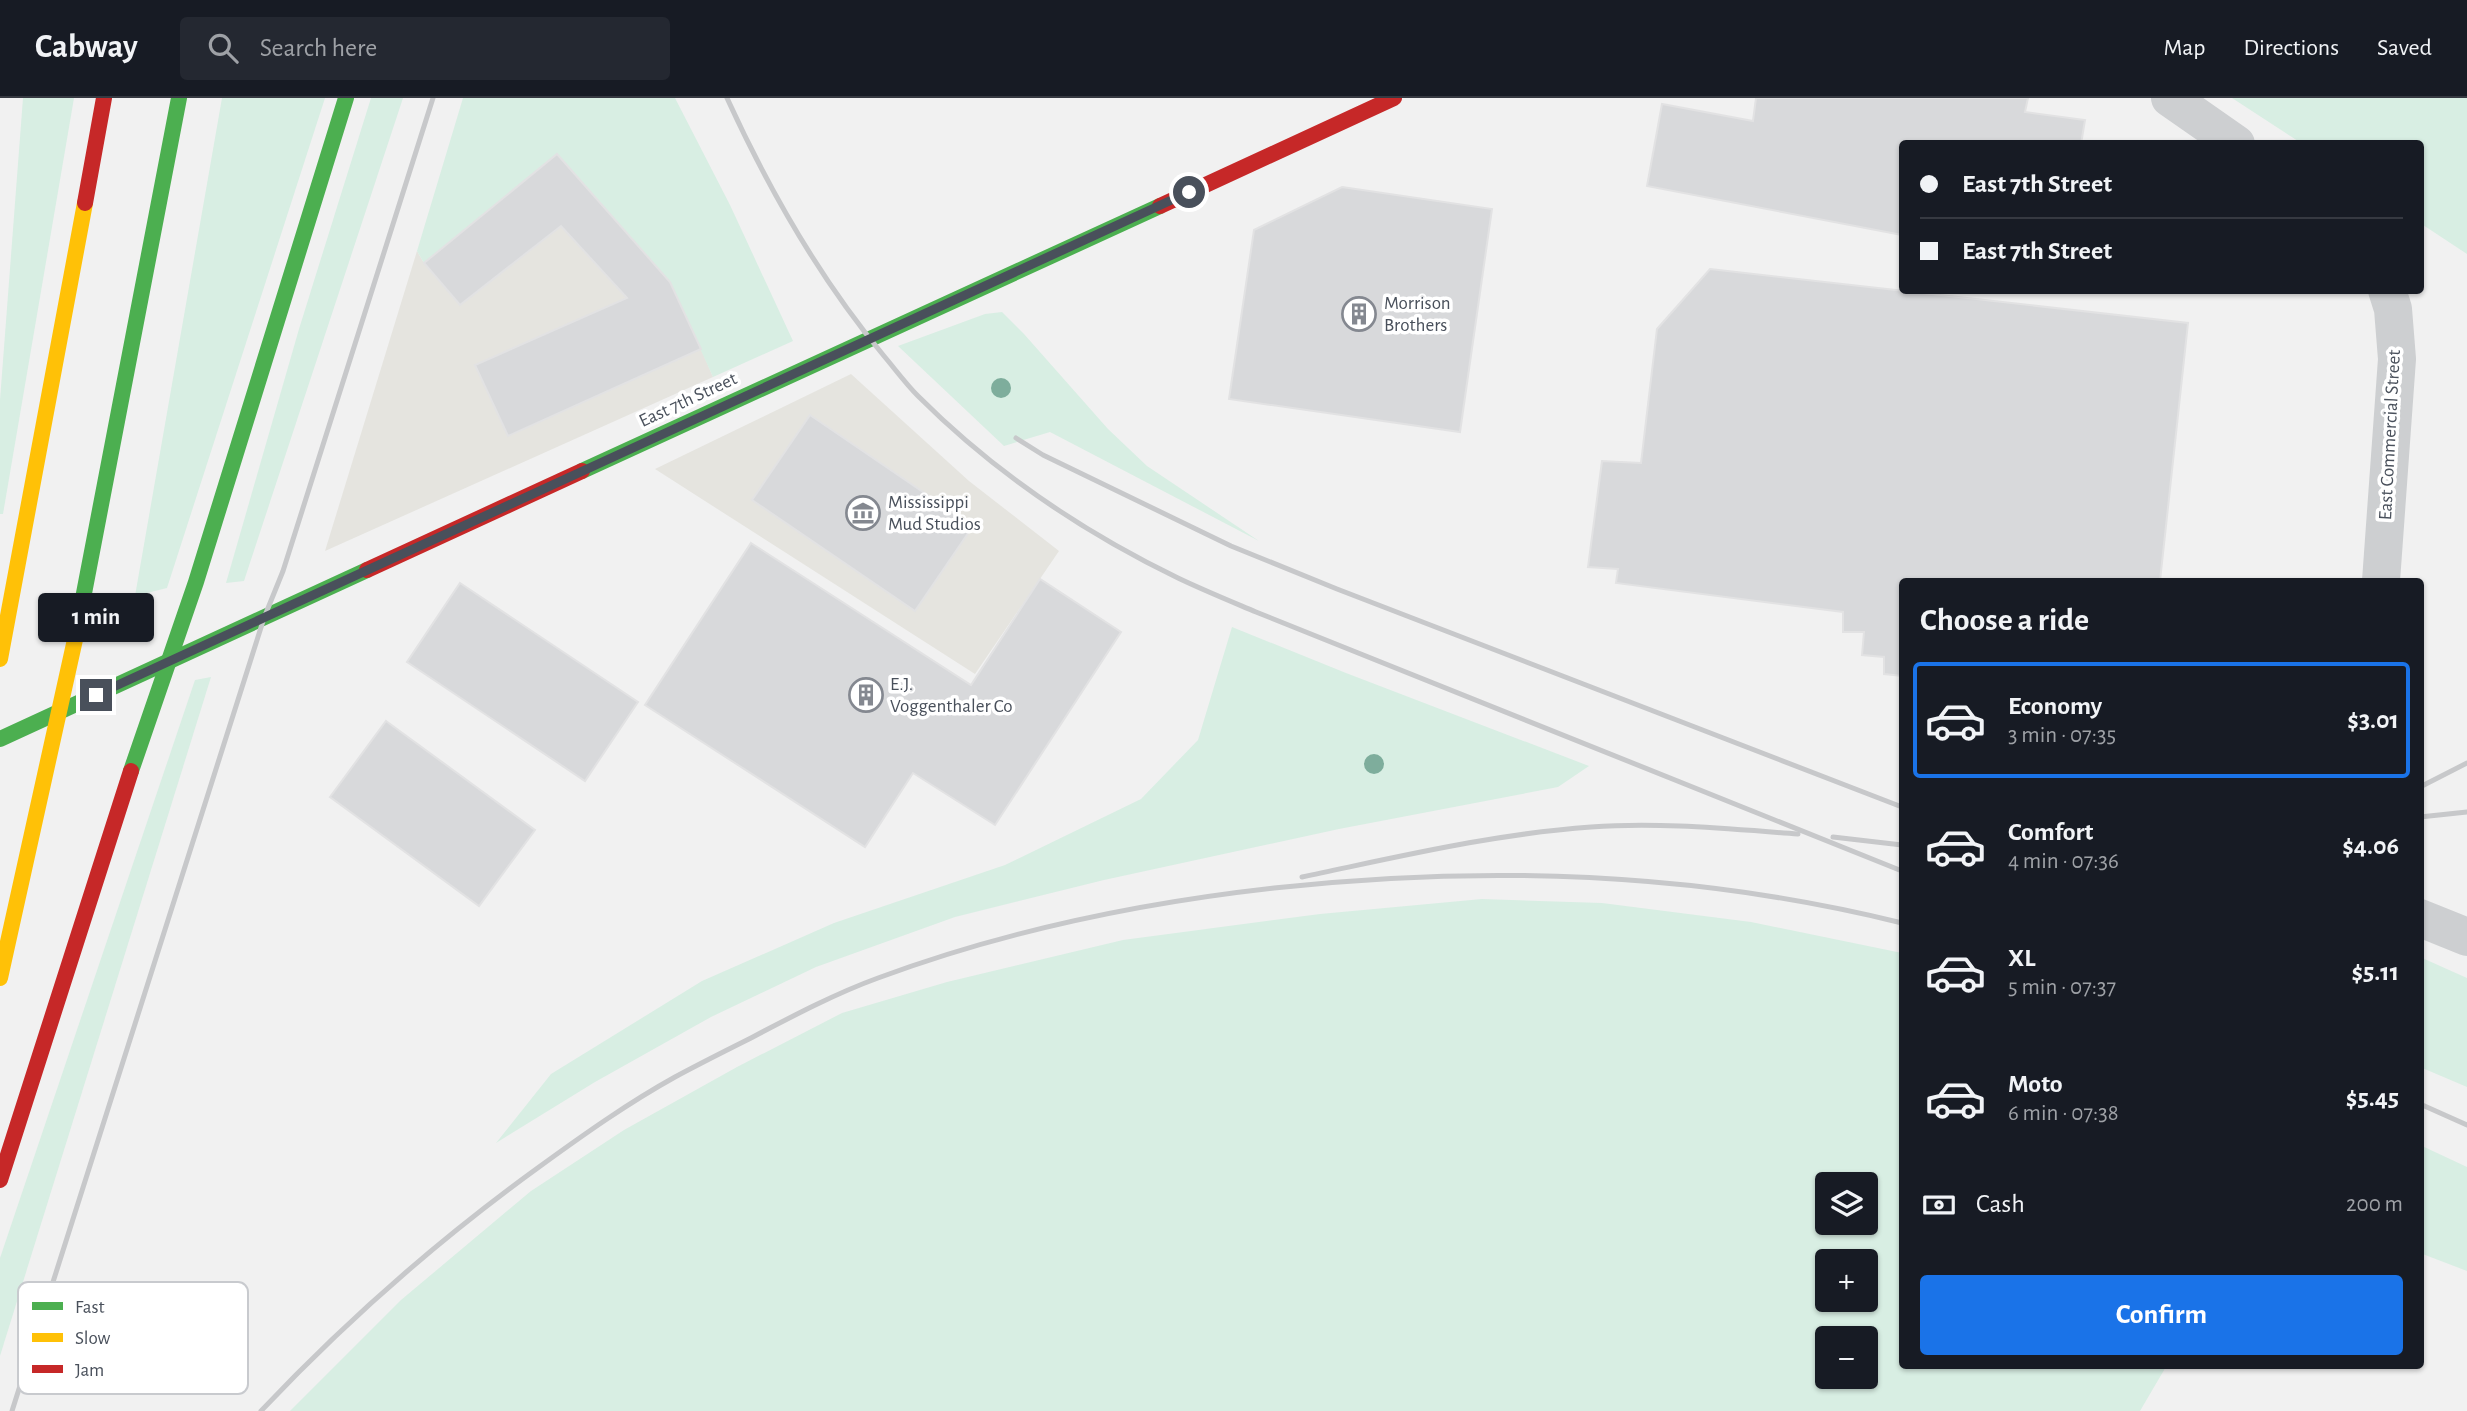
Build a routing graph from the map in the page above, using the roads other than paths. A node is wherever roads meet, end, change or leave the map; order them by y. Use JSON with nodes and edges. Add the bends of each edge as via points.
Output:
{"nodes":[{"id":1,"x":104,"y":98,"type":"edge"},
{"id":2,"x":179,"y":98,"type":"edge"},
{"id":3,"x":346,"y":98,"type":"edge"},
{"id":4,"x":1394,"y":98,"type":"edge"},
{"id":5,"x":2170,"y":98,"type":"edge"},
{"id":6,"x":2230,"y":140,"type":"edge"},
{"id":7,"x":2388,"y":294,"type":"edge"},
{"id":8,"x":2381,"y":578,"type":"edge"},
{"id":9,"x":0,"y":659,"type":"edge"},
{"id":10,"x":0,"y":739,"type":"edge"},
{"id":11,"x":2424,"y":920,"type":"edge"},
{"id":12,"x":2467,"y":937,"type":"edge"},
{"id":13,"x":0,"y":978,"type":"edge"},
{"id":14,"x":0,"y":1180,"type":"edge"}],
"edges":[{"from":1,"to":9,"type":"main road"},
{"from":2,"to":13,"type":"main road","via":[[82,608]]},
{"from":3,"to":14,"type":"main road","via":[[196,582]]},
{"from":4,"to":10,"type":"main road","name":"East 7th Street"},
{"from":5,"to":6,"type":"street"},
{"from":7,"to":8,"type":"street","name":"East Commercial Street","via":[[2396,359]]},
{"from":11,"to":12,"type":"street"}]}
